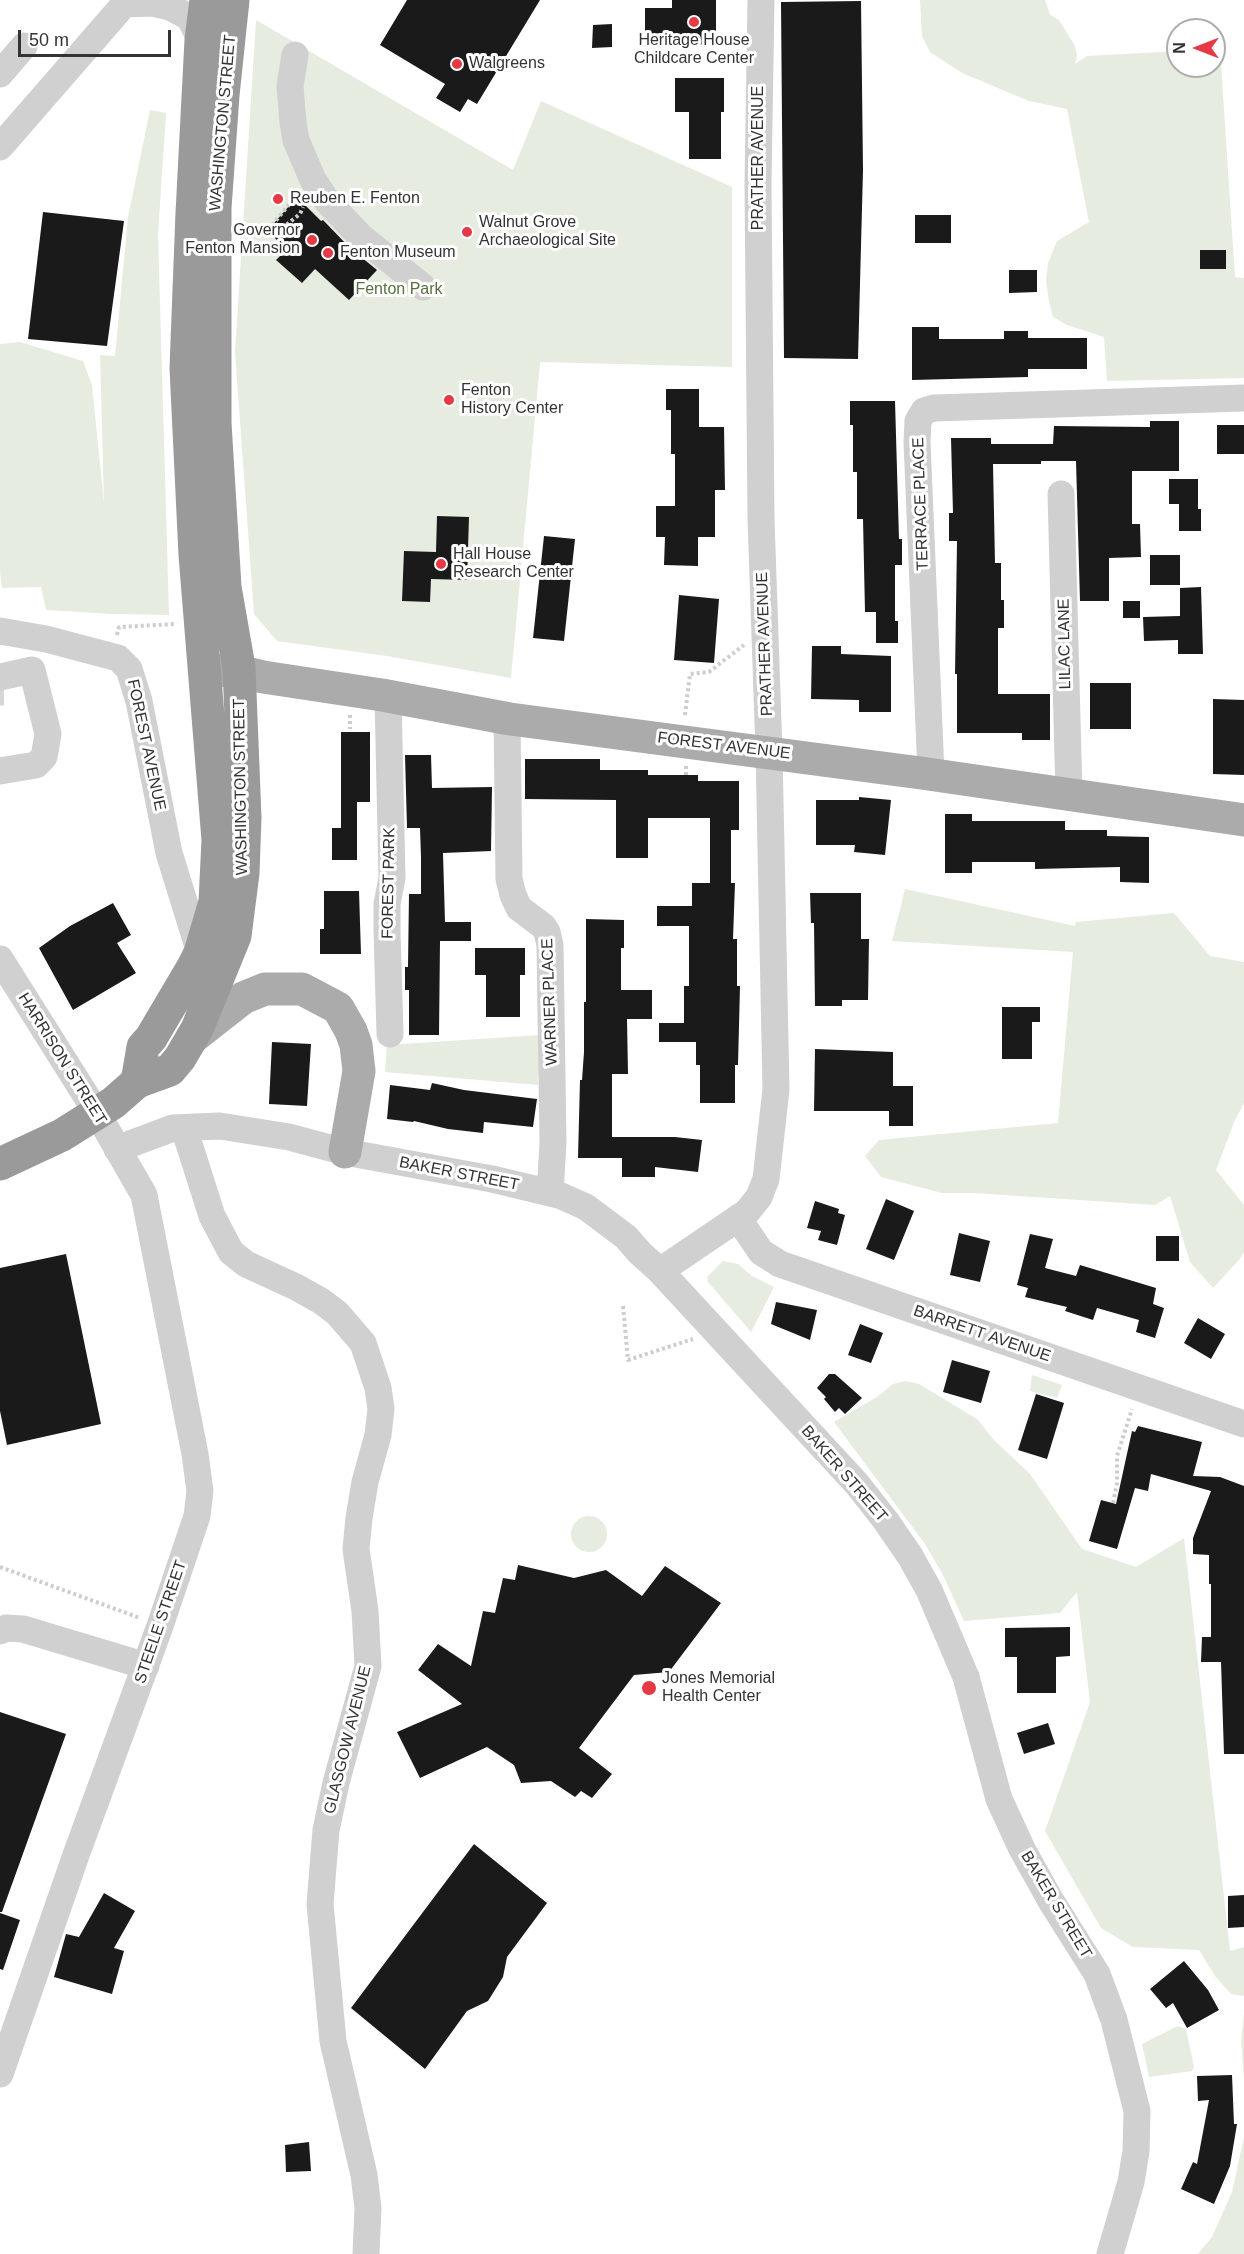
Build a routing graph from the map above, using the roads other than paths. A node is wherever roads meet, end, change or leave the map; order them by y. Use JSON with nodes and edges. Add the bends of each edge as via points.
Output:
{"nodes":[{"id":1,"x":206,"y":0,"type":"edge"},
{"id":2,"x":233,"y":0,"type":"edge"},
{"id":3,"x":761,"y":0,"type":"edge"},
{"id":4,"x":126,"y":2,"type":"edge"},
{"id":5,"x":201,"y":40,"type":"junction"},
{"id":6,"x":11,"y":44,"type":"edge"},
{"id":7,"x":295,"y":55,"type":"dead end"},
{"id":8,"x":0,"y":74,"type":"edge"},
{"id":9,"x":0,"y":147,"type":"edge"},
{"id":10,"x":423,"y":287,"type":"dead end"},
{"id":11,"x":1244,"y":398,"type":"edge"},
{"id":12,"x":1061,"y":494,"type":"dead end"},
{"id":13,"x":0,"y":631,"type":"edge"},
{"id":14,"x":205,"y":670,"type":"junction"},
{"id":15,"x":239,"y":671,"type":"junction"},
{"id":16,"x":2,"y":684,"type":"edge"},
{"id":17,"x":388,"y":697,"type":"junction"},
{"id":18,"x":507,"y":718,"type":"junction"},
{"id":19,"x":769,"y":752,"type":"junction"},
{"id":20,"x":0,"y":771,"type":"edge"},
{"id":21,"x":931,"y":774,"type":"junction"},
{"id":22,"x":1069,"y":794,"type":"junction"},
{"id":23,"x":1244,"y":820,"type":"edge"},
{"id":24,"x":200,"y":953,"type":"junction"},
{"id":25,"x":0,"y":959,"type":"edge"},
{"id":26,"x":390,"y":1034,"type":"dead end"},
{"id":27,"x":192,"y":1038,"type":"junction"},
{"id":28,"x":137,"y":1082,"type":"junction"},
{"id":29,"x":183,"y":1128,"type":"junction"},
{"id":30,"x":345,"y":1152,"type":"junction"},
{"id":31,"x":120,"y":1155,"type":"junction"},
{"id":32,"x":0,"y":1164,"type":"edge"},
{"id":33,"x":550,"y":1193,"type":"junction"},
{"id":34,"x":738,"y":1218,"type":"junction"},
{"id":35,"x":660,"y":1271,"type":"junction"},
{"id":36,"x":1244,"y":1424,"type":"edge"},
{"id":37,"x":0,"y":1631,"type":"edge"},
{"id":38,"x":146,"y":1666,"type":"junction"},
{"id":39,"x":0,"y":2074,"type":"edge"},
{"id":40,"x":366,"y":2254,"type":"edge"},
{"id":41,"x":1110,"y":2254,"type":"edge"}],
"edges":[{"from":1,"to":5,"type":"highway","name":"WASHINGTON STREET"},
{"from":2,"to":15,"type":"highway","name":"WASHINGTON STREET","via":[[215,208],[215,423],[225,587]]},
{"from":3,"to":19,"type":"street","name":"PRATHER AVENUE","via":[[759,341]]},
{"from":4,"to":5,"type":"street","via":[[170,7],[189,18]]},
{"from":4,"to":9,"type":"street"},
{"from":5,"to":14,"type":"highway","name":"WASHINGTON STREET","via":[[186,368]]},
{"from":6,"to":8,"type":"street"},
{"from":7,"to":10,"type":"street","via":[[290,86],[293,123],[308,184],[360,236]]},
{"from":11,"to":21,"type":"street","name":"TERRACE PLACE","via":[[924,411],[918,421],[917,442]]},
{"from":12,"to":22,"type":"street","name":"LILAC LANE"},
{"from":13,"to":24,"type":"street","name":"FOREST AVENUE","via":[[118,658],[129,669],[139,701],[169,854]]},
{"from":14,"to":15,"type":"main road","name":"FOREST AVENUE"},
{"from":14,"to":24,"type":"highway","name":"WASHINGTON STREET","via":[[218,840],[215,902]]},
{"from":15,"to":17,"type":"main road","name":"FOREST AVENUE"},
{"from":15,"to":27,"type":"highway","name":"WASHINGTON STREET","via":[[244,818],[243,873],[235,936]]},
{"from":16,"to":20,"type":"street","via":[[32,670],[48,734],[44,757],[36,765]]},
{"from":17,"to":18,"type":"main road","name":"FOREST AVENUE"},
{"from":17,"to":26,"type":"street","name":"FOREST PARK"},
{"from":18,"to":19,"type":"main road","name":"FOREST AVENUE"},
{"from":18,"to":33,"type":"street","name":"WARNER PLACE","via":[[509,879],[519,908],[543,926],[550,945]]},
{"from":19,"to":21,"type":"main road","name":"FOREST AVENUE"},
{"from":19,"to":34,"type":"street","name":"PRATHER AVENUE","via":[[776,1089],[766,1179],[759,1197]]},
{"from":21,"to":22,"type":"main road","name":"FOREST AVENUE"},
{"from":22,"to":23,"type":"main road","name":"FOREST AVENUE"},
{"from":24,"to":28,"type":"highway","name":"WASHINGTON STREET","via":[[143,1047]]},
{"from":25,"to":31,"type":"street","name":"HARRISON STREET"},
{"from":27,"to":28,"type":"highway","name":"WASHINGTON STREET","via":[[170,1070]]},
{"from":27,"to":30,"type":"main road","via":[[243,998],[265,989],[302,989],[338,1008],[351,1031],[358,1058],[358,1082]]},
{"from":28,"to":32,"type":"highway","bridge":true,"via":[[62,1135]]},
{"from":29,"to":30,"type":"street","name":"BAKER STREET","via":[[220,1126],[289,1137]]},
{"from":29,"to":31,"type":"street","name":"BAKER STREET","via":[[145,1137]]},
{"from":29,"to":40,"type":"street","name":"GLASGOW AVENUE","via":[[212,1216],[231,1252],[337,1313],[363,1343],[378,1388],[378,1435],[365,1482],[356,1549],[368,1666],[326,1830],[320,1904],[333,2041],[364,2175],[368,2208]]},
{"from":30,"to":33,"type":"street","name":"BAKER STREET"},
{"from":31,"to":38,"type":"street","name":"STEELE STREET","via":[[144,1195],[200,1491],[197,1516]]},
{"from":33,"to":35,"type":"street","name":"BAKER STREET","via":[[586,1207],[626,1237]]},
{"from":34,"to":35,"type":"street","name":"PRATHER AVENUE"},
{"from":34,"to":36,"type":"street","name":"BARRETT AVENUE","via":[[761,1252],[780,1264]]},
{"from":35,"to":41,"type":"street","name":"BAKER STREET","via":[[857,1484],[898,1538],[929,1590],[966,1677],[999,1799],[1045,1892],[1097,1974],[1129,2073],[1137,2110],[1136,2151]]},
{"from":37,"to":38,"type":"street","via":[[23,1629]]},
{"from":38,"to":39,"type":"street","name":"STEELE STREET"}]}
